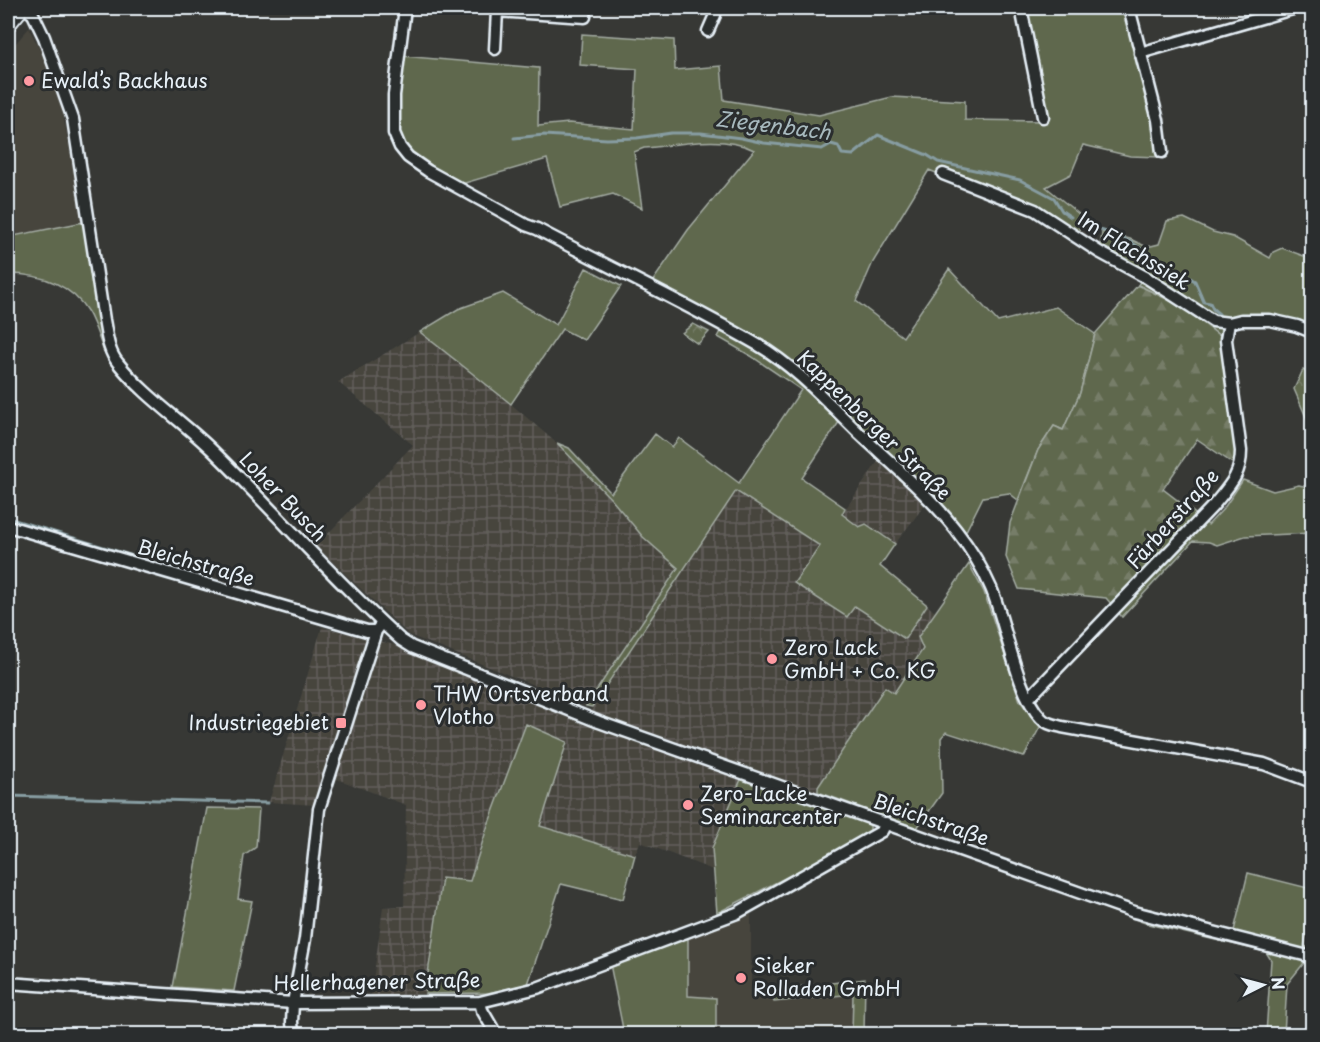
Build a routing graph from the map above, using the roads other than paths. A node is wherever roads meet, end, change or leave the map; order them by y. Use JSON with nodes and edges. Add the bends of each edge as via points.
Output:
{"nodes":[{"id":1,"x":24,"y":8,"type":"edge"},
{"id":2,"x":405,"y":8,"type":"edge"},
{"id":3,"x":586,"y":8,"type":"edge"},
{"id":4,"x":715,"y":8,"type":"edge"},
{"id":5,"x":1021,"y":8,"type":"edge"},
{"id":6,"x":1129,"y":8,"type":"edge"},
{"id":7,"x":1296,"y":8,"type":"edge"},
{"id":8,"x":8,"y":26,"type":"edge"},
{"id":9,"x":708,"y":32,"type":"dead end"},
{"id":10,"x":495,"y":49,"type":"dead end"},
{"id":11,"x":1140,"y":53,"type":"junction"},
{"id":12,"x":1043,"y":117,"type":"dead end"},
{"id":13,"x":1162,"y":152,"type":"dead end"},
{"id":14,"x":943,"y":174,"type":"dead end"},
{"id":15,"x":1229,"y":323,"type":"junction"},
{"id":16,"x":1312,"y":332,"type":"edge"},
{"id":17,"x":8,"y":526,"type":"edge"},
{"id":18,"x":379,"y":627,"type":"junction"},
{"id":19,"x":1029,"y":698,"type":"junction"},
{"id":20,"x":1312,"y":782,"type":"edge"},
{"id":21,"x":886,"y":823,"type":"junction"},
{"id":22,"x":1312,"y":957,"type":"edge"},
{"id":23,"x":8,"y":983,"type":"edge"},
{"id":24,"x":480,"y":1002,"type":"junction"},
{"id":25,"x":293,"y":1003,"type":"junction"},
{"id":26,"x":293,"y":1035,"type":"edge"},
{"id":27,"x":496,"y":1035,"type":"edge"}],
"edges":[{"from":1,"to":8,"type":"main road"},
{"from":1,"to":18,"type":"street","name":"Loher Busch","via":[[33,14],[44,37],[73,119],[104,320],[114,357],[211,449]]},
{"from":2,"to":19,"type":"street","name":"Kappenberger Straße","via":[[394,95],[394,133],[408,157],[526,225],[758,345],[824,396],[926,497],[971,551],[1002,616]]},
{"from":3,"to":10,"type":"street","via":[[585,17],[497,11]]},
{"from":4,"to":9,"type":"street"},
{"from":5,"to":12,"type":"street"},
{"from":6,"to":11,"type":"street"},
{"from":7,"to":11,"type":"street"},
{"from":11,"to":13,"type":"street","via":[[1158,120]]},
{"from":14,"to":15,"type":"street","name":"Im Flachssiek","via":[[1035,210],[1214,321]]},
{"from":15,"to":16,"type":"street","name":"Im Flachssiek","via":[[1270,320]]},
{"from":15,"to":19,"type":"street","name":"Färberstraße","via":[[1226,340],[1241,451],[1238,473],[1213,506]]},
{"from":17,"to":18,"type":"street","name":"Bleichstraße","via":[[367,631]]},
{"from":18,"to":21,"type":"street","name":"Bleichstraße","via":[[412,647],[580,714]]},
{"from":18,"to":25,"type":"street","via":[[319,809],[305,939]]},
{"from":19,"to":20,"type":"street","name":"Kappenberger Straße","via":[[1040,718],[1062,727],[1264,764]]},
{"from":21,"to":22,"type":"street","name":"Bleichstraße","via":[[1134,912]]},
{"from":21,"to":24,"type":"street","name":"Hellerhagener Straße","via":[[882,831],[737,913],[537,988]]},
{"from":23,"to":25,"type":"street","name":"Hellerhagener Straße"},
{"from":24,"to":25,"type":"street","name":"Hellerhagener Straße"},
{"from":24,"to":27,"type":"street"},
{"from":25,"to":26,"type":"street"}]}
